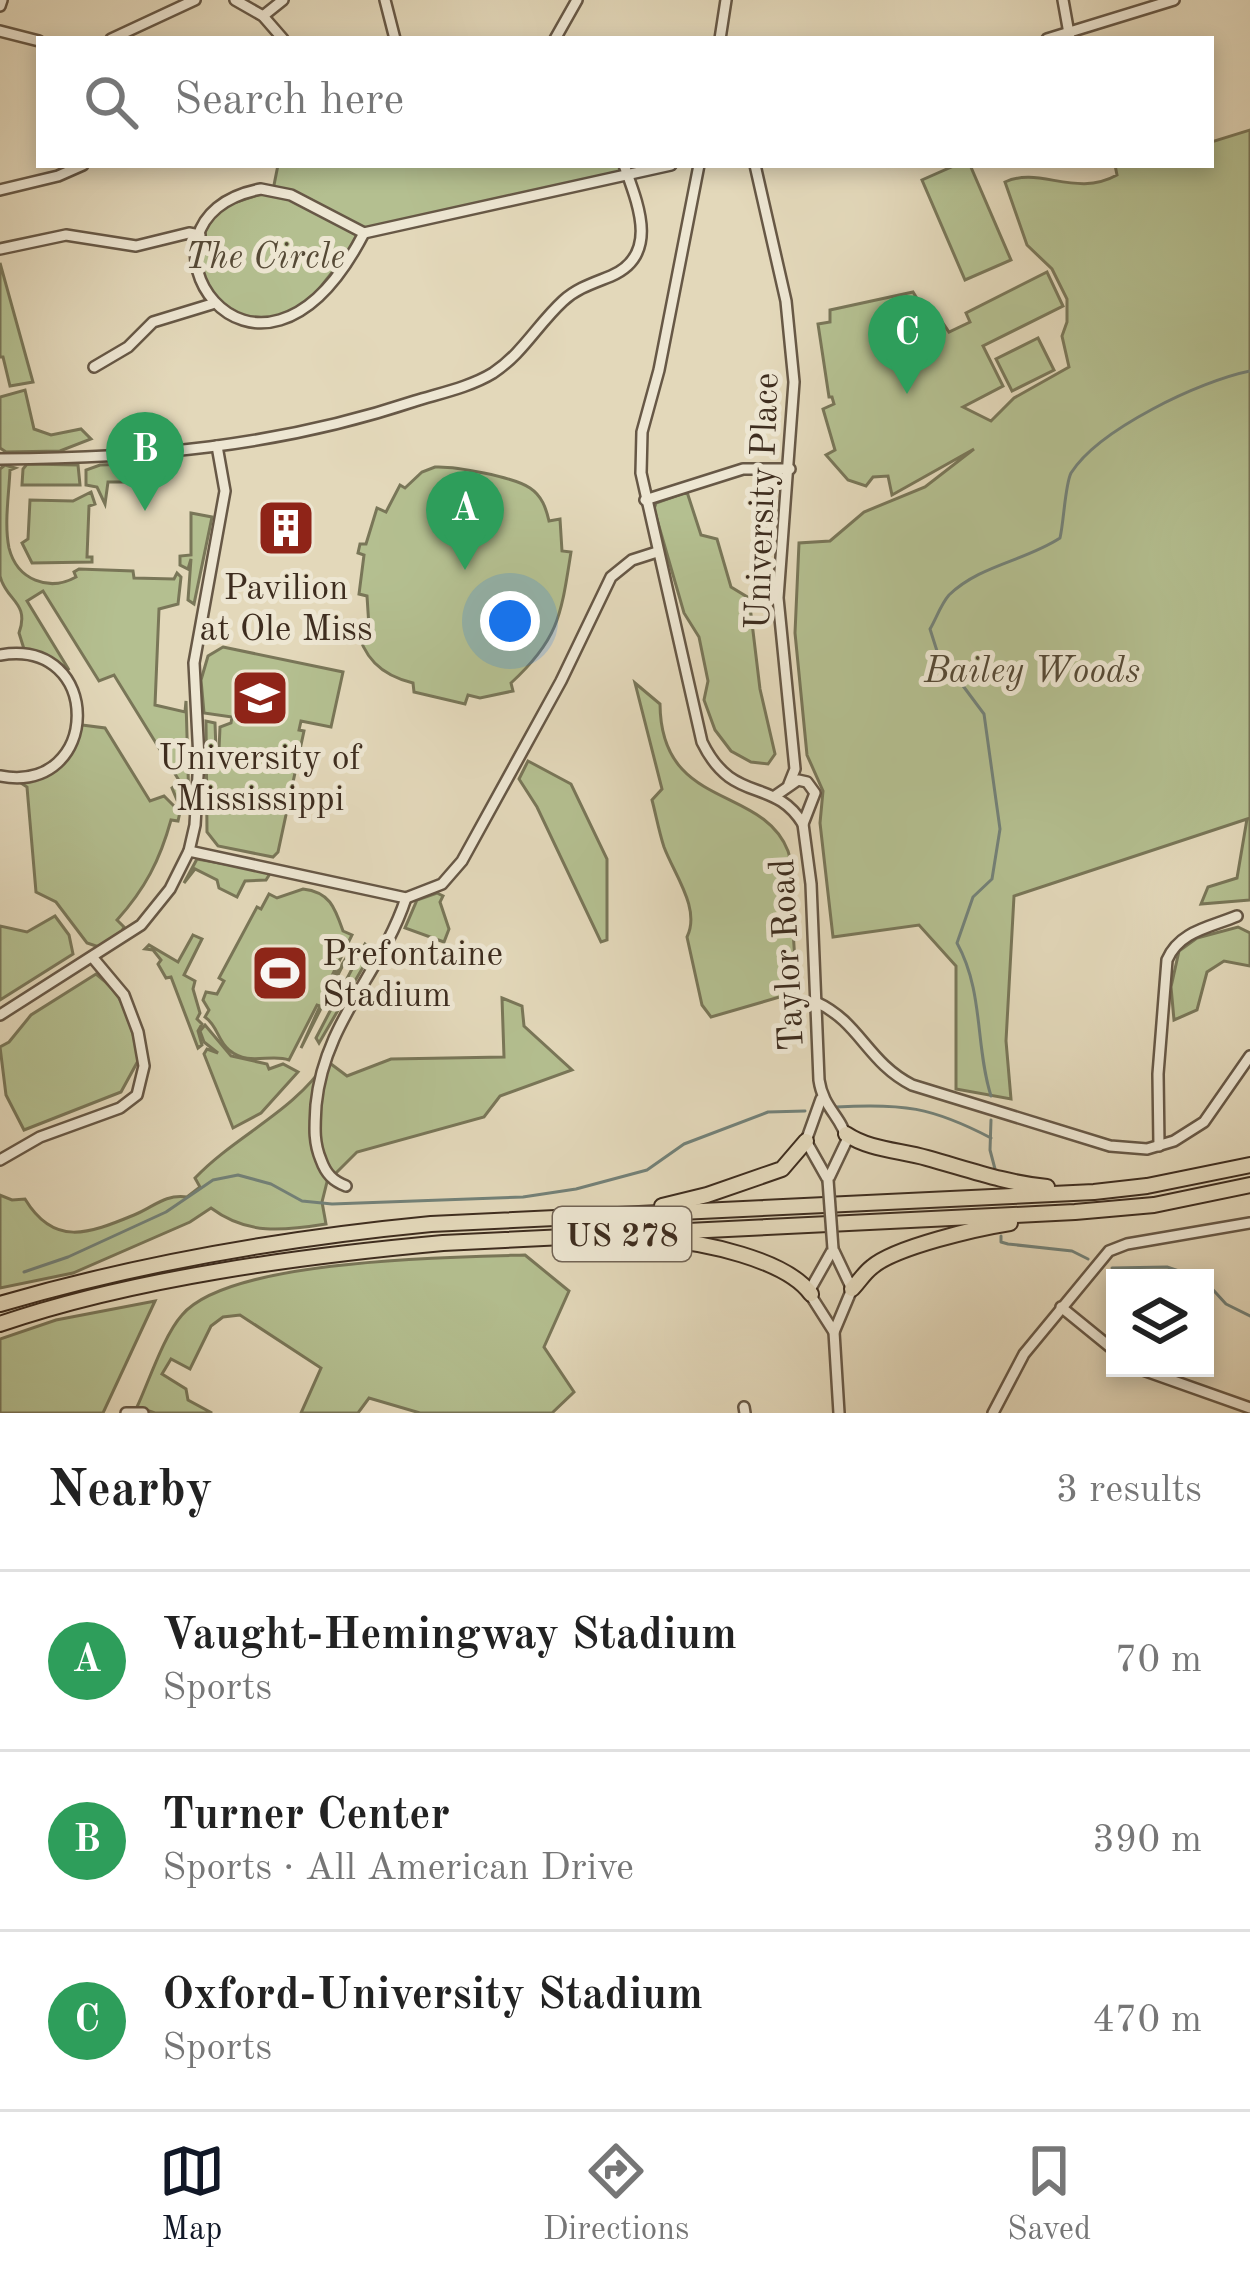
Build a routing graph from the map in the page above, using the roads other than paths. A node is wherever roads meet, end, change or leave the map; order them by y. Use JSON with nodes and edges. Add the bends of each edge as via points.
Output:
{"nodes":[{"id":1,"x":195,"y":0,"type":"edge"},
{"id":2,"x":235,"y":0,"type":"edge"},
{"id":3,"x":284,"y":0,"type":"edge"},
{"id":4,"x":385,"y":0,"type":"edge"},
{"id":5,"x":577,"y":0,"type":"edge"},
{"id":6,"x":726,"y":0,"type":"edge"},
{"id":7,"x":1063,"y":0,"type":"edge"},
{"id":8,"x":1174,"y":0,"type":"edge"},
{"id":9,"x":263,"y":16,"type":"junction"},
{"id":10,"x":0,"y":31,"type":"edge"},
{"id":11,"x":128,"y":36,"type":"edge"},
{"id":12,"x":281,"y":36,"type":"edge"},
{"id":13,"x":394,"y":36,"type":"edge"},
{"id":14,"x":557,"y":36,"type":"edge"},
{"id":15,"x":720,"y":36,"type":"edge"},
{"id":16,"x":1069,"y":36,"type":"edge"},
{"id":17,"x":36,"y":40,"type":"edge"},
{"id":18,"x":76,"y":168,"type":"edge"},
{"id":19,"x":698,"y":168,"type":"edge"},
{"id":20,"x":756,"y":168,"type":"edge"},
{"id":21,"x":626,"y":170,"type":"edge"},
{"id":22,"x":0,"y":190,"type":"edge"},
{"id":23,"x":364,"y":232,"type":"junction"},
{"id":24,"x":200,"y":235,"type":"junction"},
{"id":25,"x":0,"y":249,"type":"edge"},
{"id":26,"x":212,"y":304,"type":"junction"},
{"id":27,"x":94,"y":367,"type":"dead end"},
{"id":28,"x":217,"y":446,"type":"junction"},
{"id":29,"x":0,"y":459,"type":"edge"},
{"id":30,"x":790,"y":469,"type":"junction"},
{"id":31,"x":645,"y":500,"type":"junction"},
{"id":32,"x":657,"y":552,"type":"junction"},
{"id":33,"x":0,"y":655,"type":"edge"},
{"id":34,"x":795,"y":770,"type":"junction"},
{"id":35,"x":0,"y":776,"type":"edge"},
{"id":36,"x":807,"y":782,"type":"junction"},
{"id":37,"x":786,"y":796,"type":"junction"},
{"id":38,"x":807,"y":808,"type":"junction"},
{"id":39,"x":803,"y":824,"type":"junction"},
{"id":40,"x":189,"y":851,"type":"junction"},
{"id":41,"x":389,"y":896,"type":"junction"},
{"id":42,"x":406,"y":898,"type":"junction"},
{"id":43,"x":1237,"y":916,"type":"dead end"},
{"id":44,"x":394,"y":925,"type":"junction"},
{"id":45,"x":93,"y":958,"type":"junction"},
{"id":46,"x":816,"y":1002,"type":"junction"},
{"id":47,"x":0,"y":1015,"type":"edge"},
{"id":48,"x":1250,"y":1056,"type":"edge"},
{"id":49,"x":821,"y":1099,"type":"junction"},
{"id":50,"x":843,"y":1128,"type":"junction"},
{"id":51,"x":808,"y":1133,"type":"junction"},
{"id":52,"x":1159,"y":1146,"type":"junction"},
{"id":53,"x":838,"y":1156,"type":"junction"},
{"id":54,"x":817,"y":1157,"type":"junction"},
{"id":55,"x":0,"y":1160,"type":"edge"},
{"id":56,"x":1250,"y":1165,"type":"edge"},
{"id":57,"x":828,"y":1180,"type":"junction"},
{"id":58,"x":1250,"y":1185,"type":"edge"},
{"id":59,"x":346,"y":1186,"type":"dead end"},
{"id":60,"x":1094,"y":1192,"type":"junction"},
{"id":61,"x":1075,"y":1212,"type":"junction"},
{"id":62,"x":617,"y":1215,"type":"junction"},
{"id":63,"x":1250,"y":1222,"type":"edge"},
{"id":64,"x":606,"y":1234,"type":"junction"},
{"id":65,"x":832,"y":1249,"type":"junction"},
{"id":66,"x":842,"y":1272,"type":"junction"},
{"id":67,"x":819,"y":1273,"type":"junction"},
{"id":68,"x":850,"y":1296,"type":"junction"},
{"id":69,"x":814,"y":1299,"type":"junction"},
{"id":70,"x":0,"y":1301,"type":"edge"},
{"id":71,"x":1060,"y":1307,"type":"junction"},
{"id":72,"x":5,"y":1323,"type":"edge"},
{"id":73,"x":834,"y":1332,"type":"junction"},
{"id":74,"x":1106,"y":1344,"type":"edge"},
{"id":75,"x":1162,"y":1377,"type":"edge"},
{"id":76,"x":1250,"y":1408,"type":"edge"},
{"id":77,"x":126,"y":1413,"type":"edge"},
{"id":78,"x":143,"y":1413,"type":"edge"},
{"id":79,"x":839,"y":1413,"type":"edge"},
{"id":80,"x":993,"y":1413,"type":"edge"}],
"edges":[{"from":1,"to":11,"type":"street"},
{"from":2,"to":9,"type":"street"},
{"from":3,"to":9,"type":"street"},
{"from":4,"to":13,"type":"street"},
{"from":5,"to":14,"type":"street"},
{"from":6,"to":15,"type":"street"},
{"from":7,"to":16,"type":"street"},
{"from":8,"to":16,"type":"street"},
{"from":9,"to":12,"type":"street"},
{"from":10,"to":17,"type":"street"},
{"from":18,"to":22,"type":"street"},
{"from":19,"to":31,"type":"street","via":[[642,432]]},
{"from":20,"to":30,"type":"street","name":"University Place","via":[[791,340]]},
{"from":21,"to":23,"type":"street"},
{"from":21,"to":28,"type":"street","via":[[642,226],[640,252],[629,267],[562,302],[491,374],[334,426]]},
{"from":23,"to":24,"type":"street","via":[[291,195],[261,189],[232,197]]},
{"from":23,"to":26,"type":"street","via":[[314,300],[287,319],[256,323]]},
{"from":24,"to":25,"type":"street","via":[[136,246],[66,235]]},
{"from":24,"to":26,"type":"street","via":[[196,269]]},
{"from":26,"to":27,"type":"street","via":[[153,322]]},
{"from":28,"to":29,"type":"street","via":[[124,458]]},
{"from":28,"to":40,"type":"street","via":[[225,491],[194,663],[199,759]]},
{"from":30,"to":31,"type":"street","via":[[743,469]]},
{"from":30,"to":34,"type":"street","name":"University Place","via":[[778,598]]},
{"from":31,"to":32,"type":"street"},
{"from":32,"to":37,"type":"street","via":[[702,742],[733,783]]},
{"from":32,"to":42,"type":"street","via":[[611,578],[462,861],[442,884]]},
{"from":33,"to":35,"type":"street","via":[[23,653],[54,665],[74,690],[79,720],[51,768]]},
{"from":34,"to":36,"type":"street"},
{"from":34,"to":37,"type":"street","name":"University Place"},
{"from":36,"to":37,"type":"street"},
{"from":36,"to":38,"type":"street","name":"Taylor Road","via":[[815,797]]},
{"from":37,"to":38,"type":"street"},
{"from":37,"to":39,"type":"street"},
{"from":38,"to":39,"type":"street","name":"Taylor Road"},
{"from":39,"to":46,"type":"street","name":"Taylor Road"},
{"from":40,"to":41,"type":"street"},
{"from":40,"to":45,"type":"street","via":[[151,914]]},
{"from":41,"to":42,"type":"street"},
{"from":41,"to":44,"type":"street"},
{"from":42,"to":44,"type":"street"},
{"from":43,"to":52,"type":"street","via":[[1183,938],[1167,960]]},
{"from":44,"to":59,"type":"street","via":[[319,1076],[314,1136],[325,1170]]},
{"from":45,"to":47,"type":"street"},
{"from":45,"to":55,"type":"street","via":[[131,1011],[144,1066],[137,1095]]},
{"from":46,"to":49,"type":"street","name":"Taylor Road"},
{"from":46,"to":52,"type":"street","via":[[846,1018],[883,1067],[912,1084],[1110,1146]]},
{"from":48,"to":52,"type":"street","via":[[1204,1122]]},
{"from":49,"to":50,"type":"street"},
{"from":49,"to":51,"type":"street"},
{"from":50,"to":51,"type":"street","via":[[827,1118]]},
{"from":50,"to":53,"type":"street"},
{"from":50,"to":60,"type":"highway","via":[[862,1145],[994,1178]]},
{"from":51,"to":54,"type":"street"},
{"from":51,"to":62,"type":"highway","via":[[782,1169]]},
{"from":53,"to":54,"type":"street"},
{"from":53,"to":57,"type":"street"},
{"from":54,"to":57,"type":"street"},
{"from":56,"to":60,"type":"highway","number":"US 278"},
{"from":57,"to":65,"type":"street","bridge":true},
{"from":58,"to":61,"type":"highway","number":"US 278"},
{"from":60,"to":62,"type":"highway","number":"US 278"},
{"from":61,"to":64,"type":"highway","number":"US 278"},
{"from":61,"to":68,"type":"highway","via":[[980,1228],[889,1258]]},
{"from":62,"to":70,"type":"highway","number":"US 278","via":[[341,1233]]},
{"from":63,"to":71,"type":"street","via":[[1109,1251]]},
{"from":64,"to":69,"type":"highway","via":[[708,1247],[786,1271]]},
{"from":64,"to":72,"type":"highway","number":"US 278","via":[[347,1252],[134,1290]]},
{"from":65,"to":66,"type":"street"},
{"from":65,"to":67,"type":"street"},
{"from":66,"to":67,"type":"street"},
{"from":66,"to":68,"type":"street"},
{"from":67,"to":69,"type":"street"},
{"from":68,"to":69,"type":"street","via":[[835,1310]]},
{"from":68,"to":73,"type":"street"},
{"from":69,"to":73,"type":"street"},
{"from":71,"to":74,"type":"street"},
{"from":71,"to":80,"type":"street"},
{"from":73,"to":79,"type":"street"},
{"from":75,"to":76,"type":"street"},
{"from":77,"to":78,"type":"street"}]}
